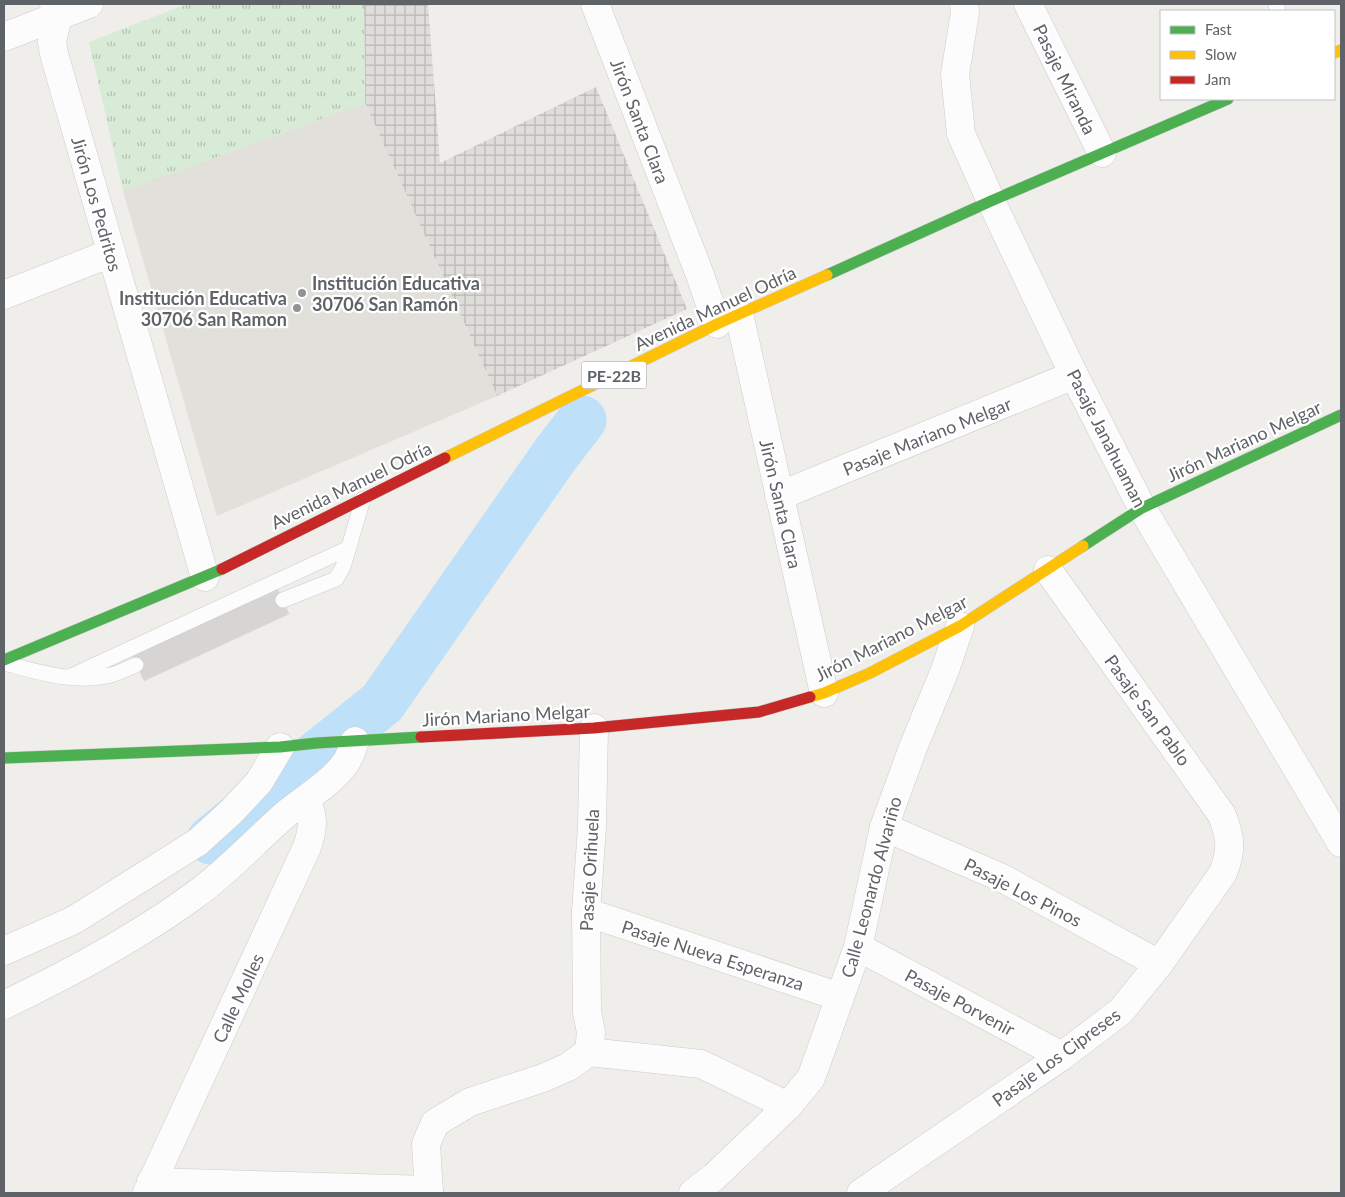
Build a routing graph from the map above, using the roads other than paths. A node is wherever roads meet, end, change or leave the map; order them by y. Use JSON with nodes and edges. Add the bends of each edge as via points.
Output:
{"nodes":[{"id":1,"x":89,"y":4,"type":"edge"},
{"id":2,"x":595,"y":4,"type":"edge"},
{"id":3,"x":964,"y":4,"type":"edge"},
{"id":4,"x":1028,"y":4,"type":"edge"},
{"id":5,"x":56,"y":10,"type":"edge"},
{"id":6,"x":4,"y":37,"type":"edge"},
{"id":7,"x":1226,"y":100,"type":"edge"},
{"id":8,"x":1102,"y":153,"type":"junction"},
{"id":9,"x":990,"y":201,"type":"junction"},
{"id":10,"x":111,"y":253,"type":"junction"},
{"id":11,"x":4,"y":295,"type":"edge"},
{"id":12,"x":728,"y":319,"type":"junction"},
{"id":13,"x":1074,"y":375,"type":"junction"},
{"id":14,"x":1340,"y":418,"type":"edge"},
{"id":15,"x":779,"y":496,"type":"junction"},
{"id":16,"x":363,"y":499,"type":"junction"},
{"id":17,"x":1142,"y":508,"type":"junction"},
{"id":18,"x":349,"y":548,"type":"junction"},
{"id":19,"x":1048,"y":570,"type":"junction"},
{"id":20,"x":205,"y":577,"type":"junction"},
{"id":21,"x":282,"y":600,"type":"dead end"},
{"id":22,"x":960,"y":626,"type":"junction"},
{"id":23,"x":4,"y":661,"type":"edge"},
{"id":24,"x":136,"y":665,"type":"dead end"},
{"id":25,"x":68,"y":678,"type":"junction"},
{"id":26,"x":824,"y":693,"type":"junction"},
{"id":27,"x":594,"y":728,"type":"junction"},
{"id":28,"x":351,"y":741,"type":"junction"},
{"id":29,"x":280,"y":746,"type":"junction"},
{"id":30,"x":4,"y":758,"type":"edge"},
{"id":31,"x":305,"y":800,"type":"junction"},
{"id":32,"x":884,"y":827,"type":"junction"},
{"id":33,"x":1341,"y":843,"type":"edge"},
{"id":34,"x":1229,"y":858,"type":"joint"},
{"id":35,"x":586,"y":912,"type":"junction"},
{"id":36,"x":858,"y":947,"type":"junction"},
{"id":37,"x":4,"y":951,"type":"edge"},
{"id":38,"x":1159,"y":964,"type":"junction"},
{"id":39,"x":840,"y":997,"type":"junction"},
{"id":40,"x":4,"y":1006,"type":"edge"},
{"id":41,"x":589,"y":1052,"type":"junction"},
{"id":42,"x":1062,"y":1056,"type":"junction"},
{"id":43,"x":788,"y":1106,"type":"junction"},
{"id":44,"x":149,"y":1187,"type":"edge"},
{"id":45,"x":429,"y":1192,"type":"edge"},
{"id":46,"x":693,"y":1193,"type":"edge"},
{"id":47,"x":861,"y":1193,"type":"edge"}],
"edges":[{"from":1,"to":5,"type":"street"},
{"from":2,"to":12,"type":"street","name":"Jirón Santa Clara","via":[[700,275]]},
{"from":3,"to":9,"type":"street","name":"Pasaje Janahuaman","via":[[956,74],[961,134]]},
{"from":4,"to":8,"type":"street","name":"Pasaje Miranda"},
{"from":5,"to":6,"type":"street"},
{"from":5,"to":10,"type":"street","name":"Jirón Los Pedritos","via":[[52,42],[54,54]]},
{"from":7,"to":8,"type":"main road","name":"Avenida Manuel Odría","number":"PE-22B"},
{"from":8,"to":9,"type":"main road","name":"Avenida Manuel Odría","number":"PE-22B"},
{"from":9,"to":12,"type":"main road","name":"Avenida Manuel Odría","number":"PE-22B"},
{"from":9,"to":13,"type":"street","name":"Pasaje Janahuaman"},
{"from":10,"to":11,"type":"street"},
{"from":10,"to":20,"type":"street","name":"Jirón Los Pedritos"},
{"from":12,"to":15,"type":"street","name":"Jirón Santa Clara"},
{"from":12,"to":16,"type":"main road","name":"Avenida Manuel Odría","number":"PE-22B"},
{"from":13,"to":15,"type":"street","name":"Pasaje Mariano Melgar"},
{"from":13,"to":17,"type":"street","name":"Pasaje Janahuaman"},
{"from":14,"to":17,"type":"main road","name":"Jirón Mariano Melgar"},
{"from":15,"to":26,"type":"street","name":"Jirón Santa Clara"},
{"from":16,"to":18,"type":"lane"},
{"from":16,"to":20,"type":"main road","name":"Avenida Manuel Odría","number":"PE-22B"},
{"from":17,"to":19,"type":"main road","name":"Jirón Mariano Melgar"},
{"from":17,"to":33,"type":"street","name":"Pasaje Janahuaman"},
{"from":18,"to":21,"type":"lane","via":[[336,579]]},
{"from":18,"to":25,"type":"lane"},
{"from":19,"to":22,"type":"main road","name":"Jirón Mariano Melgar"},
{"from":19,"to":34,"type":"street","name":"Pasaje San Pablo","via":[[1222,815],[1229,834]]},
{"from":20,"to":23,"type":"main road","name":"Avenida Manuel Odría","number":"PE-22B"},
{"from":22,"to":26,"type":"main road","name":"Jirón Mariano Melgar"},
{"from":22,"to":32,"type":"street","name":"Calle Leonardo Alvariño"},
{"from":23,"to":25,"type":"lane"},
{"from":24,"to":25,"type":"lane","via":[[111,675]]},
{"from":26,"to":27,"type":"main road","name":"Jirón Mariano Melgar","via":[[759,712]]},
{"from":27,"to":28,"type":"main road","name":"Jirón Mariano Melgar"},
{"from":27,"to":35,"type":"street","name":"Pasaje Orihuela"},
{"from":28,"to":29,"type":"main road","name":"Jirón Mariano Melgar"},
{"from":28,"to":31,"type":"street","via":[[351,754],[344,765]]},
{"from":29,"to":30,"type":"main road","name":"Jirón Mariano Melgar"},
{"from":29,"to":37,"type":"street","via":[[259,782],[198,842],[74,920]]},
{"from":31,"to":40,"type":"street","via":[[195,895],[136,934]]},
{"from":31,"to":44,"type":"street","name":"Calle Molles","via":[[311,809],[312,835]]},
{"from":32,"to":36,"type":"street","name":"Calle Leonardo Alvariño"},
{"from":32,"to":38,"type":"street","name":"Pasaje Los Pinos","via":[[1002,878]]},
{"from":34,"to":38,"type":"street","name":"Pasaje Los Cipreses"},
{"from":35,"to":39,"type":"street","name":"Pasaje Nueva Esperanza"},
{"from":35,"to":41,"type":"street","name":"Pasaje Orihuela"},
{"from":36,"to":39,"type":"street","name":"Calle Leonardo Alvariño"},
{"from":36,"to":42,"type":"street","name":"Pasaje Porvenir"},
{"from":38,"to":42,"type":"street","name":"Pasaje Los Cipreses","via":[[1121,1011]]},
{"from":39,"to":43,"type":"street","name":"Calle Leonardo Alvariño","via":[[811,1078]]},
{"from":41,"to":43,"type":"street","via":[[701,1064]]},
{"from":41,"to":45,"type":"street","via":[[568,1067],[470,1102],[435,1123],[426,1144]]},
{"from":42,"to":47,"type":"street","name":"Pasaje Los Cipreses"},
{"from":43,"to":46,"type":"street","name":"Calle Leonardo Alvariño","via":[[714,1178]]},
{"from":44,"to":45,"type":"street"}]}
